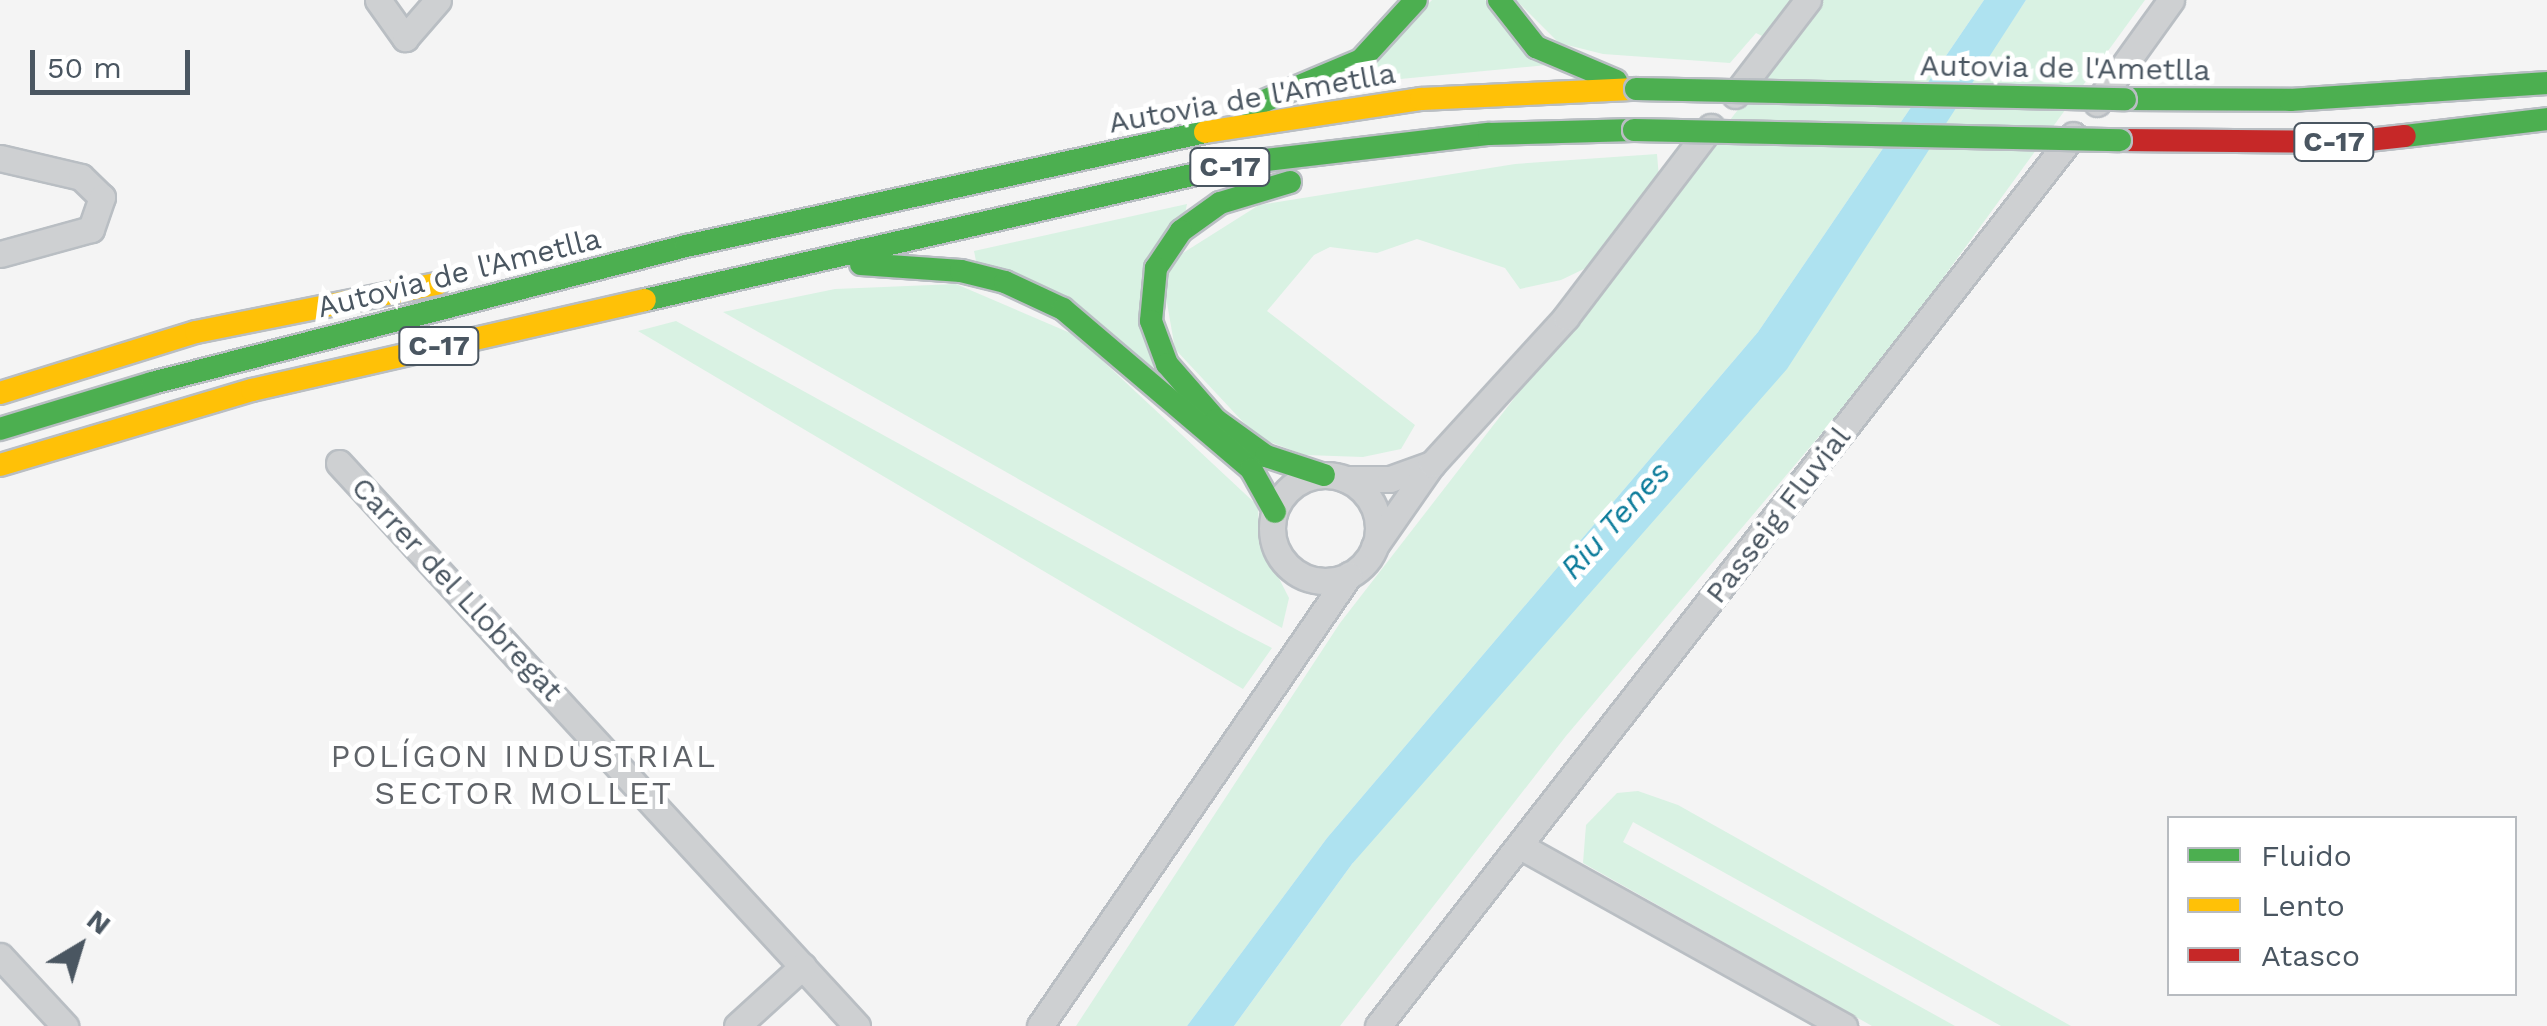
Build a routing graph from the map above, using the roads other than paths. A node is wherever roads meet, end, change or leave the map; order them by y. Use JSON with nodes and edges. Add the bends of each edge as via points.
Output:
{"nodes":[{"id":1,"x":378,"y":0,"type":"edge"},
{"id":2,"x":438,"y":0,"type":"edge"},
{"id":3,"x":1416,"y":0,"type":"edge"},
{"id":4,"x":1498,"y":0,"type":"edge"},
{"id":5,"x":1808,"y":0,"type":"edge"},
{"id":6,"x":2171,"y":0,"type":"edge"},
{"id":7,"x":2547,"y":82,"type":"edge"},
{"id":8,"x":1636,"y":89,"type":"junction"},
{"id":9,"x":2547,"y":120,"type":"edge"},
{"id":10,"x":1200,"y":133,"type":"junction"},
{"id":11,"x":1489,"y":134,"type":"junction"},
{"id":12,"x":0,"y":158,"type":"edge"},
{"id":13,"x":686,"y":246,"type":"junction"},
{"id":14,"x":0,"y":254,"type":"edge"},
{"id":15,"x":834,"y":258,"type":"junction"},
{"id":16,"x":0,"y":393,"type":"edge"},
{"id":17,"x":0,"y":430,"type":"edge"},
{"id":18,"x":47,"y":451,"type":"junction"},
{"id":19,"x":339,"y":463,"type":"dead end"},
{"id":20,"x":1432,"y":464,"type":"junction"},
{"id":21,"x":0,"y":465,"type":"edge"},
{"id":22,"x":0,"y":476,"type":"edge"},
{"id":23,"x":1334,"y":477,"type":"junction"},
{"id":24,"x":1275,"y":512,"type":"junction"},
{"id":25,"x":1374,"y":547,"type":"junction"},
{"id":26,"x":1294,"y":570,"type":"junction"},
{"id":27,"x":1349,"y":575,"type":"junction"},
{"id":28,"x":1302,"y":636,"type":"junction"},
{"id":29,"x":1520,"y":846,"type":"junction"},
{"id":30,"x":0,"y":956,"type":"edge"},
{"id":31,"x":803,"y":966,"type":"junction"},
{"id":32,"x":65,"y":1026,"type":"edge"},
{"id":33,"x":737,"y":1026,"type":"edge"},
{"id":34,"x":857,"y":1026,"type":"edge"},
{"id":35,"x":1040,"y":1026,"type":"edge"},
{"id":36,"x":1378,"y":1026,"type":"edge"},
{"id":37,"x":1844,"y":1026,"type":"edge"}],
"edges":[{"from":1,"to":2,"type":"street","via":[[405,38]]},
{"from":3,"to":10,"type":"highway","via":[[1361,60],[1267,97]]},
{"from":4,"to":8,"type":"highway","via":[[1536,47]]},
{"from":5,"to":20,"type":"street","via":[[1566,317]]},
{"from":6,"to":29,"type":"street","name":"Passeig Fluvial","via":[[2024,203]]},
{"from":7,"to":8,"type":"highway","name":"Autovia de l'Ametlla","number":"C-17","bridge":true,"via":[[2290,100]]},
{"from":8,"to":10,"type":"highway","name":"Autovia de l'Ametlla","number":"C-17","via":[[1421,99]]},
{"from":9,"to":11,"type":"highway","name":"Autovia de l'Ametlla","number":"C-17","bridge":true,"via":[[2350,142],[1634,130]]},
{"from":10,"to":13,"type":"highway","name":"Autovia de l'Ametlla","number":"C-17"},
{"from":11,"to":15,"type":"highway","name":"Autovia de l'Ametlla","number":"C-17","via":[[1249,162]]},
{"from":11,"to":23,"type":"highway","via":[[1220,202],[1181,231],[1156,268],[1151,321],[1167,364],[1239,440]]},
{"from":12,"to":14,"type":"street","via":[[81,176],[102,197],[91,229]]},
{"from":13,"to":16,"type":"highway","via":[[623,249],[343,298],[196,332]]},
{"from":13,"to":17,"type":"highway","name":"Autovia de l'Ametlla","number":"C-17","via":[[152,383]]},
{"from":15,"to":18,"type":"highway","name":"Autovia de l'Ametlla","number":"C-17","via":[[252,390]]},
{"from":15,"to":24,"type":"highway","via":[[883,270],[962,271],[1063,309],[1250,469]]},
{"from":18,"to":21,"type":"highway","name":"Autovia de l'Ametlla","number":"C-17"},
{"from":18,"to":22,"type":"highway"},
{"from":19,"to":31,"type":"street","name":"Carrer del Llobregat"},
{"from":20,"to":23,"type":"street","via":[[1390,478]]},
{"from":20,"to":25,"type":"street"},
{"from":23,"to":24,"type":"street","via":[[1294,485]]},
{"from":23,"to":25,"type":"street","via":[[1374,507]]},
{"from":24,"to":26,"type":"street","via":[[1275,544]]},
{"from":25,"to":27,"type":"street"},
{"from":26,"to":27,"type":"street","via":[[1320,580]]},
{"from":26,"to":28,"type":"street","via":[[1304,602]]},
{"from":27,"to":28,"type":"street"},
{"from":28,"to":35,"type":"street"},
{"from":29,"to":36,"type":"street","name":"Passeig Fluvial"},
{"from":29,"to":37,"type":"street"},
{"from":30,"to":32,"type":"street"},
{"from":31,"to":33,"type":"street"},
{"from":31,"to":34,"type":"street","name":"Carrer del Llobregat"}]}
